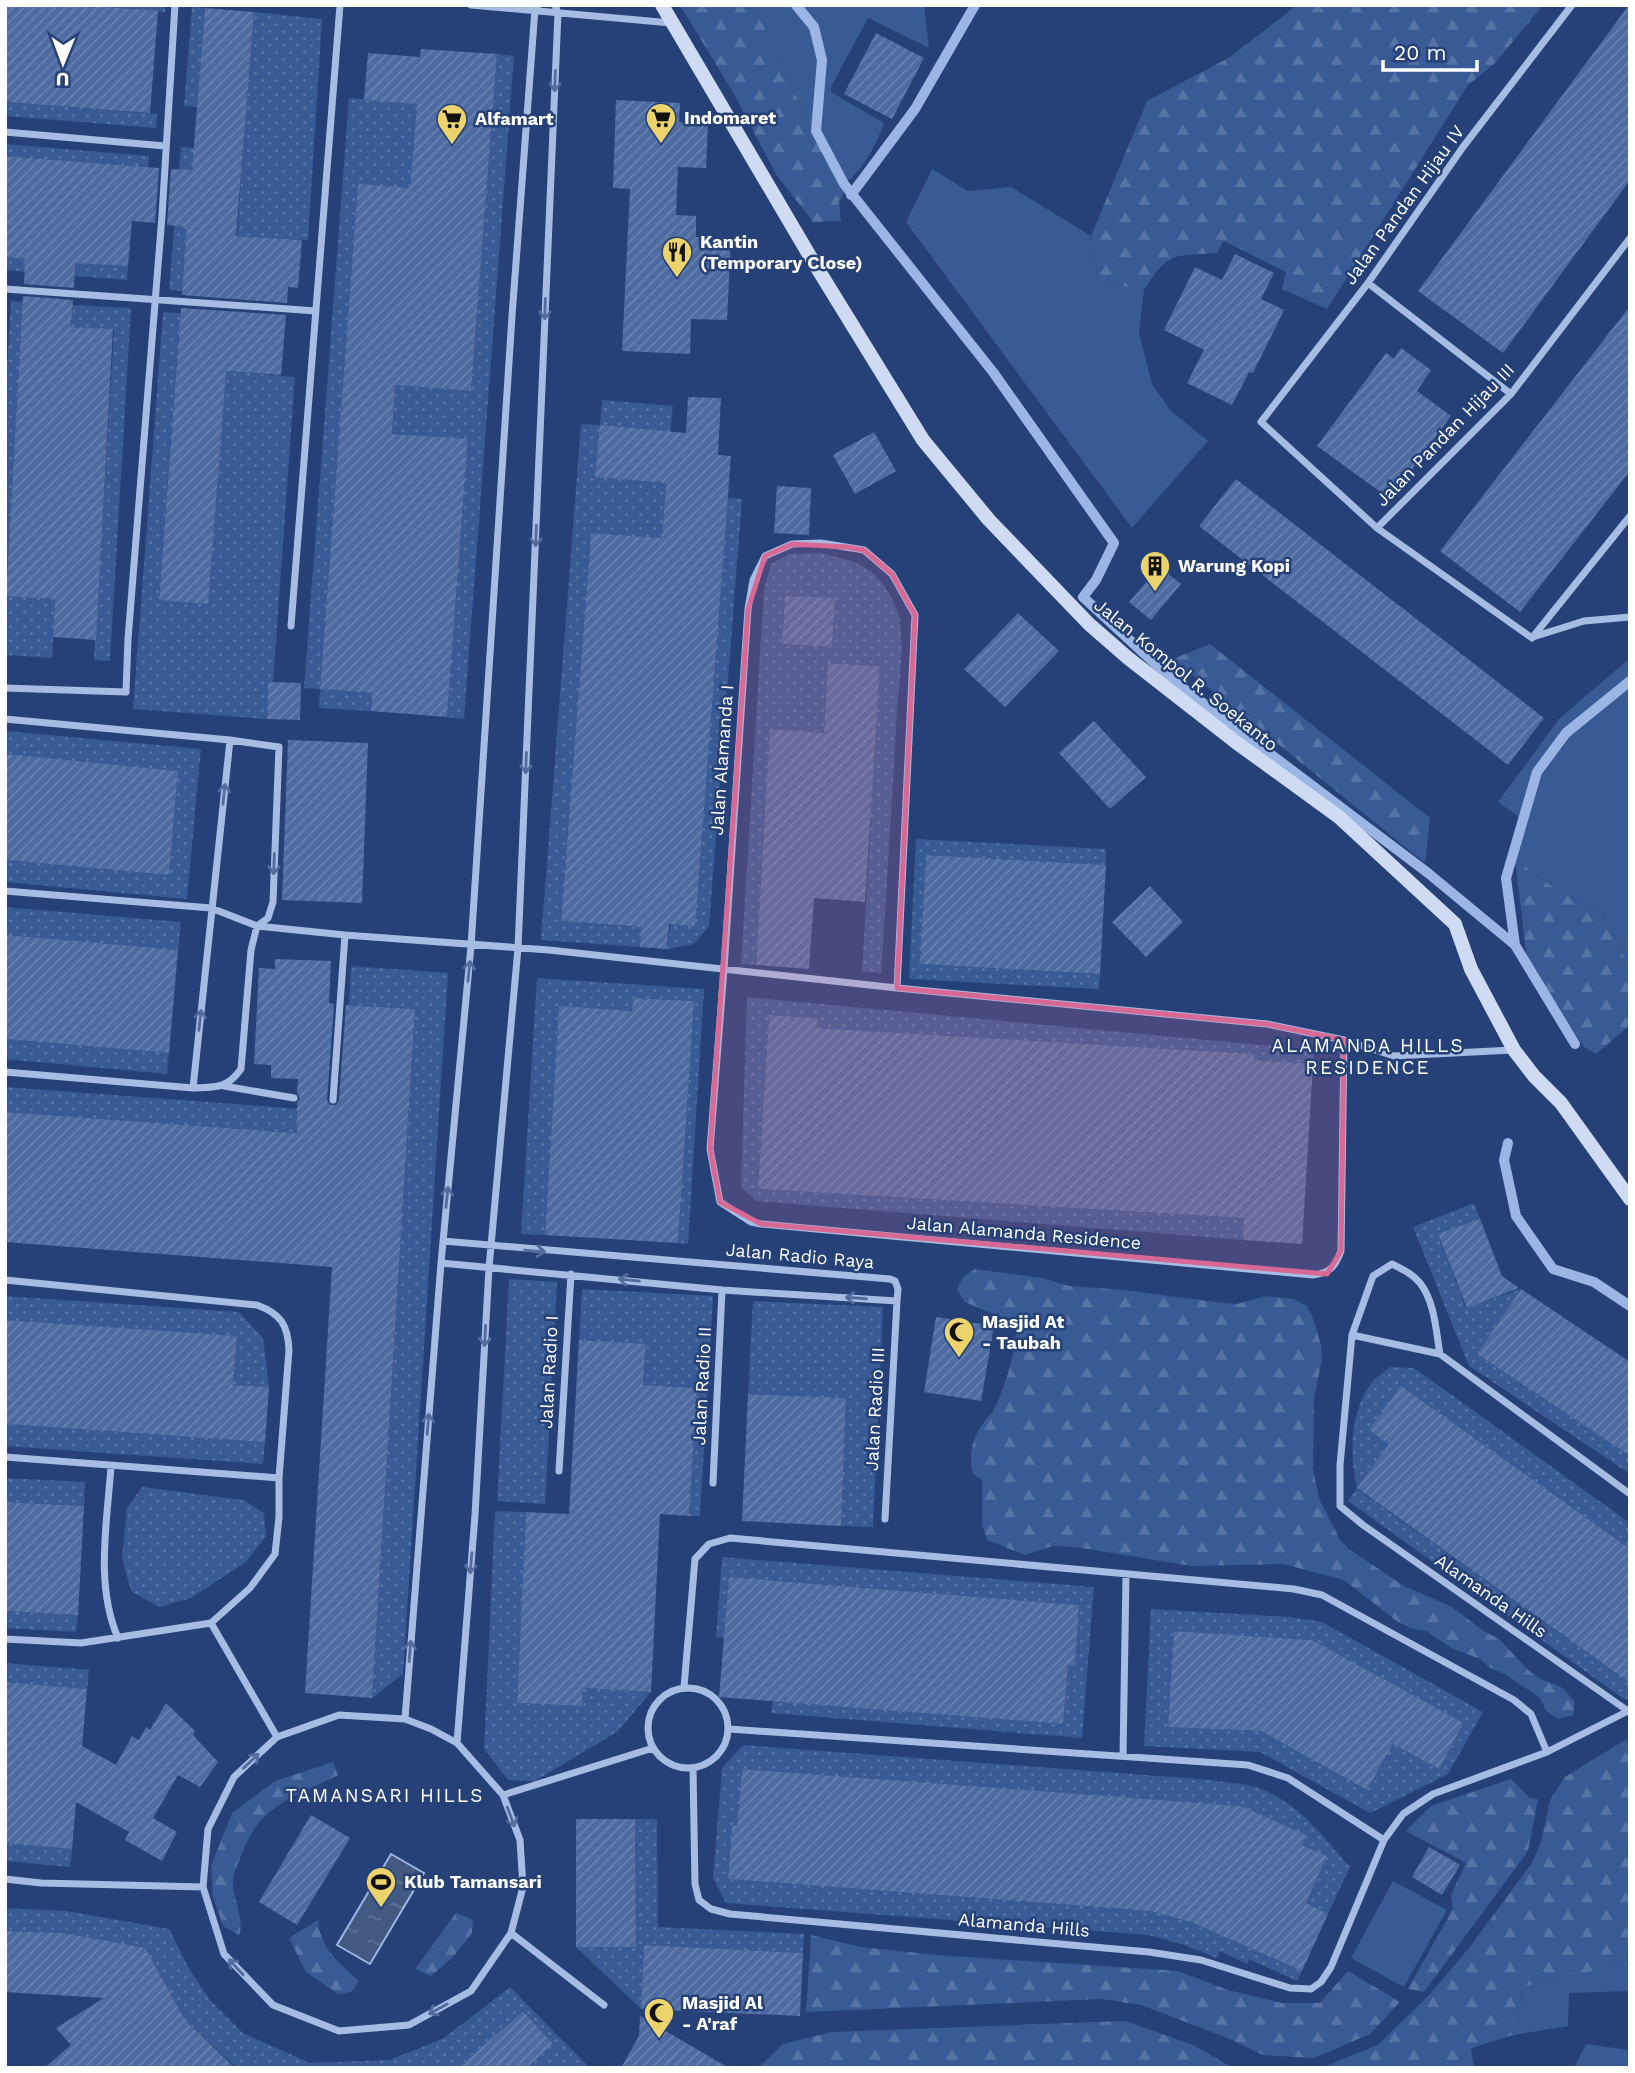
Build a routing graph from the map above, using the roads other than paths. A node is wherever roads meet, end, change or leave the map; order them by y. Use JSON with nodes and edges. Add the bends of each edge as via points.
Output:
{"nodes":[{"id":1,"x":175,"y":5,"type":"edge"},
{"id":2,"x":340,"y":5,"type":"edge"},
{"id":3,"x":471,"y":5,"type":"edge"},
{"id":4,"x":662,"y":5,"type":"edge"},
{"id":5,"x":1572,"y":5,"type":"edge"},
{"id":6,"x":536,"y":7,"type":"edge"},
{"id":7,"x":557,"y":9,"type":"edge"},
{"id":8,"x":671,"y":23,"type":"junction"},
{"id":9,"x":5,"y":132,"type":"edge"},
{"id":10,"x":165,"y":146,"type":"junction"},
{"id":11,"x":1630,"y":238,"type":"edge"},
{"id":12,"x":1368,"y":283,"type":"junction"},
{"id":13,"x":5,"y":289,"type":"edge"},
{"id":14,"x":155,"y":300,"type":"junction"},
{"id":15,"x":316,"y":311,"type":"junction"},
{"id":16,"x":1511,"y":394,"type":"junction"},
{"id":17,"x":1261,"y":422,"type":"joint"},
{"id":18,"x":1630,"y":516,"type":"edge"},
{"id":19,"x":1377,"y":528,"type":"junction"},
{"id":20,"x":1630,"y":617,"type":"edge"},
{"id":21,"x":291,"y":626,"type":"dead end"},
{"id":22,"x":1532,"y":638,"type":"junction"},
{"id":23,"x":5,"y":688,"type":"edge"},
{"id":24,"x":5,"y":719,"type":"edge"},
{"id":25,"x":230,"y":740,"type":"junction"},
{"id":26,"x":5,"y":891,"type":"edge"},
{"id":27,"x":211,"y":908,"type":"junction"},
{"id":28,"x":257,"y":926,"type":"junction"},
{"id":29,"x":345,"y":935,"type":"junction"},
{"id":30,"x":471,"y":946,"type":"junction"},
{"id":31,"x":518,"y":948,"type":"junction"},
{"id":32,"x":724,"y":969,"type":"junction"},
{"id":33,"x":897,"y":988,"type":"junction"},
{"id":34,"x":1344,"y":1040,"type":"junction"},
{"id":35,"x":1514,"y":1050,"type":"junction"},
{"id":36,"x":5,"y":1072,"type":"edge"},
{"id":37,"x":223,"y":1086,"type":"junction"},
{"id":38,"x":193,"y":1088,"type":"junction"},
{"id":39,"x":294,"y":1098,"type":"dead end"},
{"id":40,"x":334,"y":1100,"type":"dead end"},
{"id":41,"x":1630,"y":1199,"type":"edge"},
{"id":42,"x":443,"y":1241,"type":"junction"},
{"id":43,"x":492,"y":1247,"type":"junction"},
{"id":44,"x":441,"y":1263,"type":"junction"},
{"id":45,"x":489,"y":1268,"type":"junction"},
{"id":46,"x":570,"y":1274,"type":"junction"},
{"id":47,"x":5,"y":1280,"type":"edge"},
{"id":48,"x":722,"y":1290,"type":"junction"},
{"id":49,"x":897,"y":1301,"type":"junction"},
{"id":50,"x":1352,"y":1335,"type":"junction"},
{"id":51,"x":1440,"y":1354,"type":"junction"},
{"id":52,"x":5,"y":1457,"type":"edge"},
{"id":53,"x":111,"y":1467,"type":"junction"},
{"id":54,"x":559,"y":1471,"type":"dead end"},
{"id":55,"x":279,"y":1478,"type":"junction"},
{"id":56,"x":713,"y":1483,"type":"dead end"},
{"id":57,"x":1630,"y":1494,"type":"edge"},
{"id":58,"x":885,"y":1519,"type":"dead end"},
{"id":59,"x":1126,"y":1575,"type":"junction"},
{"id":60,"x":211,"y":1623,"type":"junction"},
{"id":61,"x":118,"y":1638,"type":"junction"},
{"id":62,"x":5,"y":1639,"type":"edge"},
{"id":63,"x":684,"y":1688,"type":"junction"},
{"id":64,"x":1629,"y":1710,"type":"edge"},
{"id":65,"x":405,"y":1719,"type":"junction"},
{"id":66,"x":729,"y":1729,"type":"junction"},
{"id":67,"x":277,"y":1737,"type":"junction"},
{"id":68,"x":457,"y":1743,"type":"junction"},
{"id":69,"x":653,"y":1748,"type":"junction"},
{"id":70,"x":1546,"y":1752,"type":"junction"},
{"id":71,"x":1123,"y":1756,"type":"junction"},
{"id":72,"x":693,"y":1768,"type":"junction"},
{"id":73,"x":503,"y":1795,"type":"junction"},
{"id":74,"x":1384,"y":1840,"type":"junction"},
{"id":75,"x":5,"y":1879,"type":"edge"},
{"id":76,"x":203,"y":1887,"type":"junction"},
{"id":77,"x":511,"y":1933,"type":"junction"},
{"id":78,"x":604,"y":2005,"type":"dead end"}],
"edges":[{"from":1,"to":10,"type":"street"},
{"from":2,"to":15,"type":"street"},
{"from":3,"to":6,"type":"street"},
{"from":4,"to":8,"type":"main road","name":"Jalan Kompol R. Soekanto"},
{"from":5,"to":12,"type":"street","name":"Jalan Pandan Hijau IV"},
{"from":6,"to":7,"type":"street"},
{"from":6,"to":30,"type":"street"},
{"from":7,"to":8,"type":"street"},
{"from":7,"to":31,"type":"street","one_way":true},
{"from":8,"to":35,"type":"main road","name":"Jalan Kompol R. Soekanto","via":[[923,440],[989,520],[1088,624],[1237,743],[1339,817],[1455,924],[1472,969]]},
{"from":9,"to":10,"type":"street"},
{"from":10,"to":14,"type":"street"},
{"from":11,"to":16,"type":"street","name":"Jalan Pandan Hijau III"},
{"from":12,"to":16,"type":"street"},
{"from":12,"to":17,"type":"street","name":"Jalan Pandan Hijau IV"},
{"from":13,"to":14,"type":"street"},
{"from":14,"to":15,"type":"street"},
{"from":14,"to":23,"type":"street","via":[[126,692]]},
{"from":15,"to":21,"type":"street"},
{"from":16,"to":19,"type":"street","name":"Jalan Pandan Hijau III"},
{"from":17,"to":19,"type":"street","name":"Jalan Pandan Hijau III"},
{"from":18,"to":22,"type":"street"},
{"from":19,"to":22,"type":"street"},
{"from":20,"to":22,"type":"street","via":[[1584,621]]},
{"from":24,"to":25,"type":"street"},
{"from":27,"to":25,"type":"street","one_way":true},
{"from":25,"to":28,"type":"street","one_way":true,"via":[[279,747],[273,902],[268,918]]},
{"from":26,"to":27,"type":"street"},
{"from":27,"to":28,"type":"street"},
{"from":38,"to":27,"type":"street","one_way":true},
{"from":28,"to":29,"type":"street"},
{"from":28,"to":37,"type":"street","via":[[241,1069]]},
{"from":29,"to":30,"type":"street"},
{"from":29,"to":40,"type":"street"},
{"from":30,"to":31,"type":"street"},
{"from":42,"to":30,"type":"street","one_way":true},
{"from":31,"to":32,"type":"street"},
{"from":31,"to":43,"type":"street"},
{"from":32,"to":33,"type":"street"},
{"from":32,"to":33,"type":"street","name":"Jalan Alamanda I","via":[[753,580],[765,556],[792,544],[821,543],[864,550],[892,574],[915,615]]},
{"from":32,"to":34,"type":"street","name":"Jalan Alamanda Residence","via":[[710,1149],[720,1202],[761,1224],[1327,1273],[1340,1251]]},
{"from":33,"to":34,"type":"street","via":[[1267,1024]]},
{"from":34,"to":35,"type":"street","via":[[1394,1056]]},
{"from":35,"to":41,"type":"main road","name":"Jalan Kompol R. Soekanto","via":[[1562,1103]]},
{"from":36,"to":38,"type":"street"},
{"from":37,"to":38,"type":"street"},
{"from":37,"to":39,"type":"street"},
{"from":42,"to":43,"type":"street","name":"Jalan Radio Raya"},
{"from":42,"to":44,"type":"street"},
{"from":43,"to":45,"type":"street"},
{"from":43,"to":49,"type":"street","name":"Jalan Radio Raya","one_way":true,"via":[[890,1279],[897,1284]]},
{"from":44,"to":45,"type":"street","name":"Jalan Radio Raya"},
{"from":65,"to":44,"type":"street","one_way":true},
{"from":45,"to":46,"type":"street","name":"Jalan Radio Raya"},
{"from":45,"to":68,"type":"street","one_way":true},
{"from":48,"to":46,"type":"street","name":"Jalan Radio Raya","one_way":true},
{"from":46,"to":54,"type":"street","name":"Jalan Radio I"},
{"from":47,"to":55,"type":"street","via":[[272,1310],[288,1333],[289,1350]]},
{"from":49,"to":48,"type":"street","name":"Jalan Radio Raya","one_way":true},
{"from":48,"to":56,"type":"street","name":"Jalan Radio II"},
{"from":49,"to":58,"type":"street","name":"Jalan Radio III"},
{"from":50,"to":51,"type":"street"},
{"from":50,"to":51,"type":"street","name":"Alamanda Hills","via":[[1373,1276],[1392,1264],[1421,1284],[1433,1312]]},
{"from":50,"to":64,"type":"street","name":"Alamanda Hills","via":[[1340,1506]]},
{"from":51,"to":57,"type":"street"},
{"from":52,"to":53,"type":"street"},
{"from":53,"to":55,"type":"street"},
{"from":53,"to":61,"type":"street","via":[[105,1593],[108,1616]]},
{"from":55,"to":60,"type":"street","via":[[275,1554],[250,1588]]},
{"from":59,"to":63,"type":"street","via":[[730,1538],[709,1544],[695,1559]]},
{"from":59,"to":70,"type":"street","via":[[1322,1595],[1514,1700],[1531,1714]]},
{"from":59,"to":71,"type":"street"},
{"from":60,"to":61,"type":"street"},
{"from":60,"to":67,"type":"street"},
{"from":61,"to":62,"type":"street","via":[[81,1643]]},
{"from":63,"to":66,"type":"street","via":[[706,1692],[723,1707]]},
{"from":63,"to":69,"type":"street","via":[[668,1692],[648,1717]]},
{"from":64,"to":70,"type":"street","name":"Alamanda Hills"},
{"from":65,"to":67,"type":"street","via":[[339,1715]]},
{"from":65,"to":68,"type":"street"},
{"from":66,"to":71,"type":"street"},
{"from":66,"to":72,"type":"street","via":[[723,1749],[708,1763]]},
{"from":76,"to":67,"type":"street","one_way":true,"via":[[208,1829],[234,1777]]},
{"from":68,"to":73,"type":"street"},
{"from":69,"to":72,"type":"street","via":[[677,1767]]},
{"from":69,"to":73,"type":"street"},
{"from":70,"to":74,"type":"street","name":"Alamanda Hills","via":[[1433,1794],[1403,1814]]},
{"from":71,"to":74,"type":"street","via":[[1248,1765],[1288,1779]]},
{"from":72,"to":74,"type":"street","name":"Alamanda Hills","via":[[695,1884],[699,1900],[711,1909],[1149,1952],[1201,1960],[1290,1988],[1311,1989],[1331,1967]]},
{"from":73,"to":77,"type":"street","one_way":true,"via":[[520,1840],[523,1886]]},
{"from":75,"to":76,"type":"street"},
{"from":77,"to":76,"type":"street","one_way":true,"via":[[471,1990],[440,2008],[409,2025],[338,2031],[273,2005],[232,1963],[224,1954]]},
{"from":77,"to":78,"type":"street"}]}
